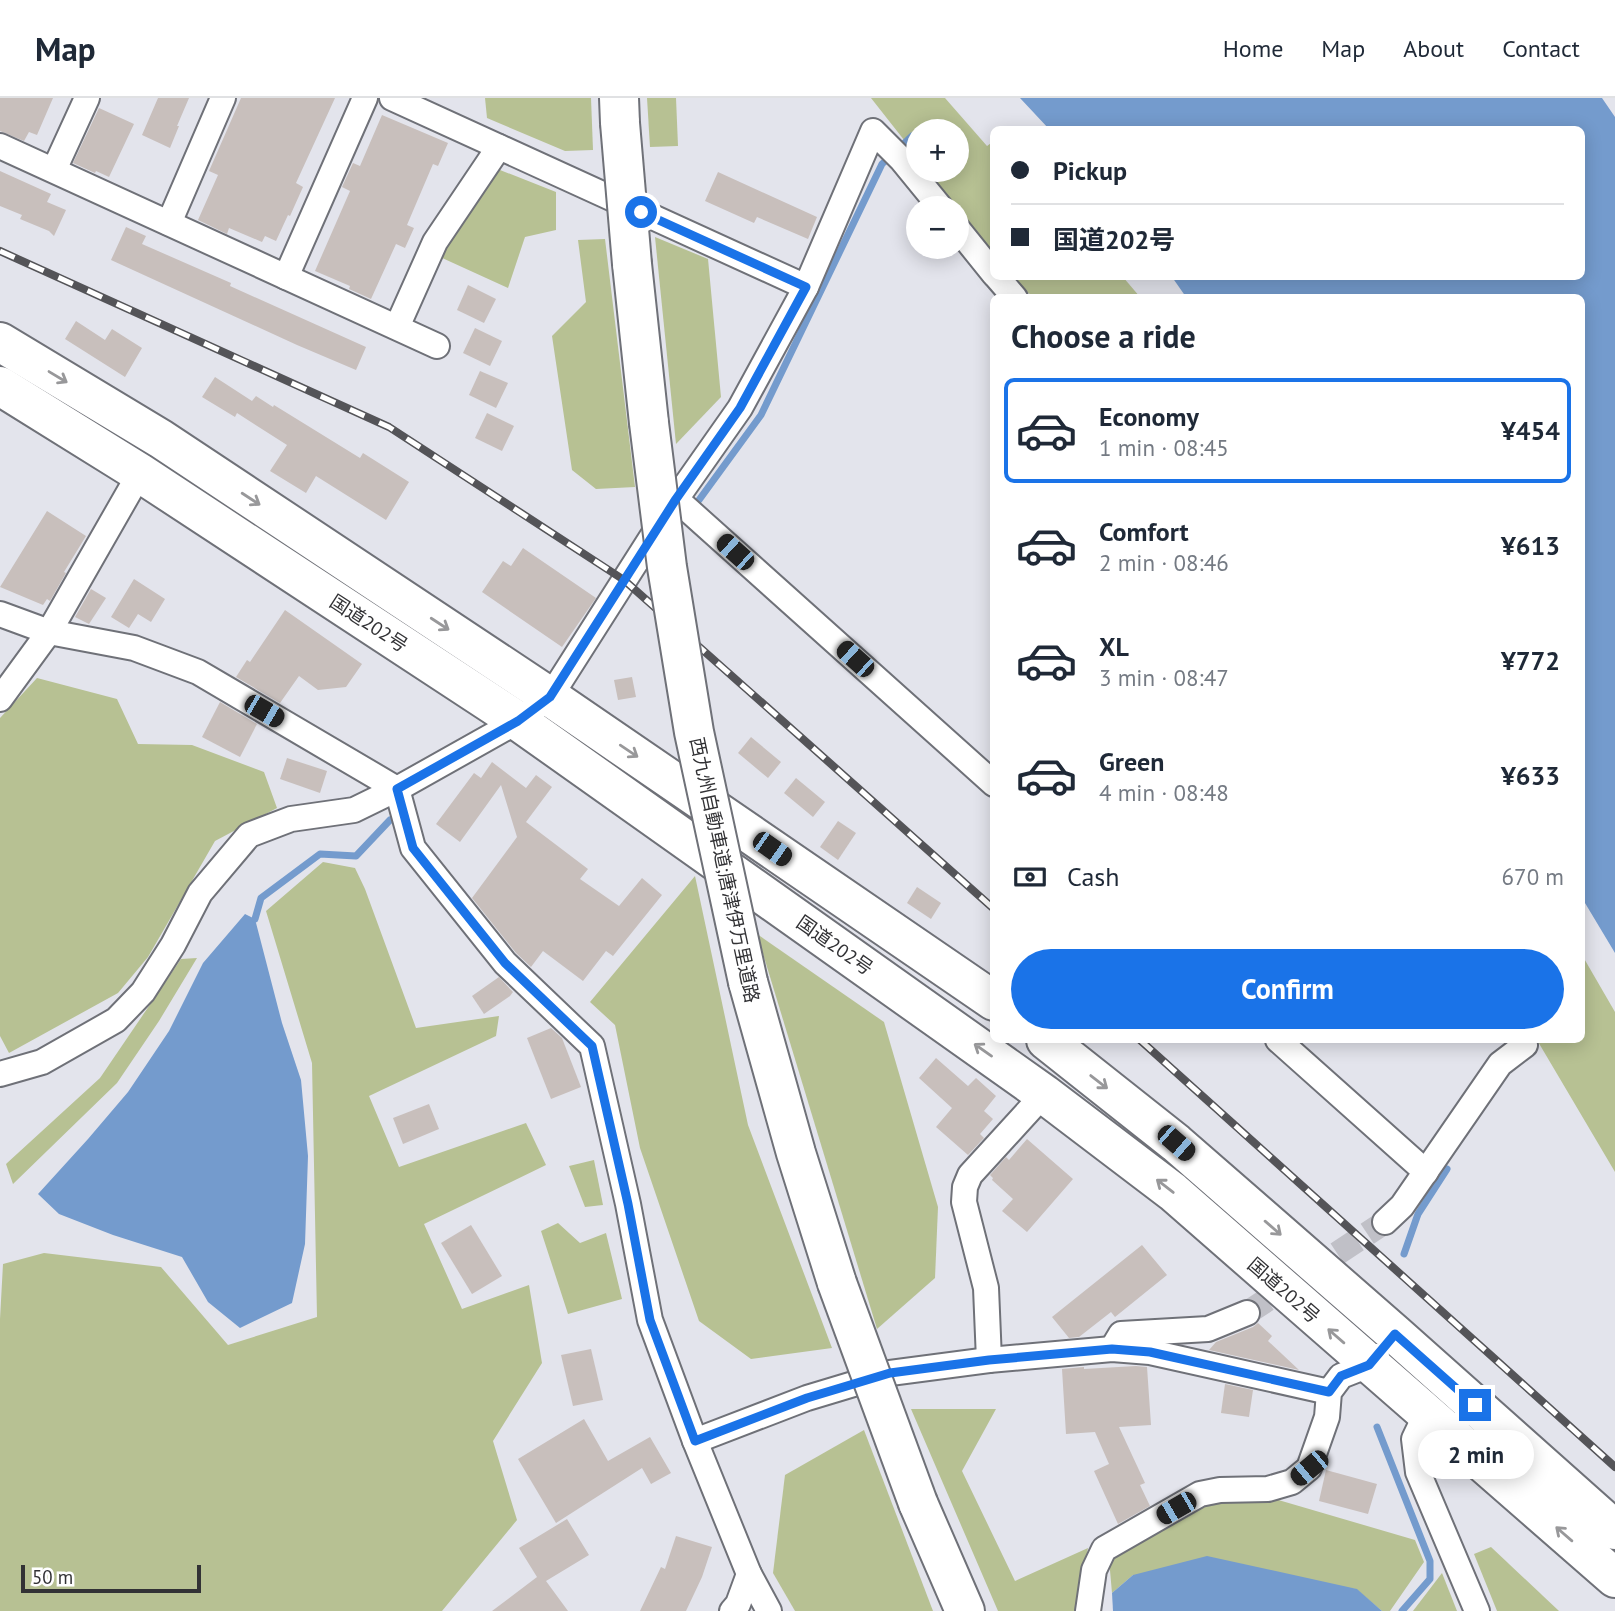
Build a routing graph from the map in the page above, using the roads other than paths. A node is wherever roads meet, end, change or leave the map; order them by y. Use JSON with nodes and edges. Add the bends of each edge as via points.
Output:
{"nodes":[{"id":1,"x":87,"y":98,"type":"edge"},
{"id":2,"x":223,"y":98,"type":"edge"},
{"id":3,"x":365,"y":98,"type":"edge"},
{"id":4,"x":392,"y":98,"type":"edge"},
{"id":5,"x":620,"y":111,"type":"edge"},
{"id":6,"x":0,"y":146,"type":"edge"},
{"id":7,"x":499,"y":147,"type":"junction"},
{"id":8,"x":54,"y":170,"type":"junction"},
{"id":9,"x":931,"y":196,"type":"edge"},
{"id":10,"x":169,"y":223,"type":"junction"},
{"id":11,"x":969,"y":243,"type":"edge"},
{"id":12,"x":990,"y":269,"type":"edge"},
{"id":13,"x":286,"y":276,"type":"junction"},
{"id":14,"x":999,"y":280,"type":"edge"},
{"id":15,"x":806,"y":287,"type":"junction"},
{"id":16,"x":1012,"y":294,"type":"edge"},
{"id":17,"x":397,"y":327,"type":"junction"},
{"id":18,"x":0,"y":342,"type":"edge"},
{"id":19,"x":436,"y":346,"type":"dead end"},
{"id":20,"x":0,"y":386,"type":"edge"},
{"id":21,"x":140,"y":473,"type":"junction"},
{"id":22,"x":676,"y":499,"type":"junction"},
{"id":23,"x":0,"y":614,"type":"edge"},
{"id":24,"x":49,"y":632,"type":"junction"},
{"id":25,"x":550,"y":697,"type":"junction"},
{"id":26,"x":0,"y":699,"type":"edge"},
{"id":27,"x":518,"y":721,"type":"junction"},
{"id":28,"x":990,"y":780,"type":"edge"},
{"id":29,"x":397,"y":789,"type":"junction"},
{"id":30,"x":990,"y":998,"type":"edge"},
{"id":31,"x":1049,"y":1043,"type":"edge"},
{"id":32,"x":1281,"y":1043,"type":"edge"},
{"id":33,"x":1524,"y":1043,"type":"edge"},
{"id":34,"x":0,"y":1074,"type":"edge"},
{"id":35,"x":1044,"y":1094,"type":"junction"},
{"id":36,"x":1426,"y":1172,"type":"junction"},
{"id":37,"x":1385,"y":1222,"type":"tunnel mouth"},
{"id":38,"x":1247,"y":1313,"type":"tunnel mouth"},
{"id":39,"x":1395,"y":1334,"type":"junction"},
{"id":40,"x":1112,"y":1349,"type":"junction"},
{"id":41,"x":989,"y":1360,"type":"junction"},
{"id":42,"x":1369,"y":1365,"type":"junction"},
{"id":43,"x":1329,"y":1392,"type":"junction"},
{"id":44,"x":1426,"y":1414,"type":"junction"},
{"id":45,"x":695,"y":1441,"type":"junction"},
{"id":46,"x":1615,"y":1530,"type":"edge"},
{"id":47,"x":749,"y":1574,"type":"junction"},
{"id":48,"x":1615,"y":1578,"type":"edge"},
{"id":49,"x":732,"y":1611,"type":"edge"},
{"id":50,"x":769,"y":1611,"type":"edge"},
{"id":51,"x":965,"y":1611,"type":"edge"},
{"id":52,"x":1088,"y":1611,"type":"edge"},
{"id":53,"x":1477,"y":1611,"type":"edge"}],
"edges":[{"from":1,"to":8,"type":"street"},
{"from":2,"to":10,"type":"street"},
{"from":3,"to":13,"type":"street"},
{"from":4,"to":7,"type":"street"},
{"from":5,"to":51,"type":"highway","name":"西九州自動車道;唐津伊万里道路","bridge":true,"via":[[632,264],[667,567],[694,732],[748,982],[837,1283],[918,1503]]},
{"from":6,"to":8,"type":"street"},
{"from":7,"to":15,"type":"street"},
{"from":7,"to":17,"type":"street","via":[[435,243]]},
{"from":8,"to":10,"type":"street"},
{"from":9,"to":15,"type":"street","via":[[873,131]]},
{"from":10,"to":13,"type":"street"},
{"from":11,"to":12,"type":"street"},
{"from":13,"to":17,"type":"street"},
{"from":14,"to":16,"type":"street"},
{"from":15,"to":22,"type":"street","via":[[740,408]]},
{"from":17,"to":19,"type":"street"},
{"from":18,"to":25,"type":"highway","name":"国道202号","one_way":true,"via":[[161,439]]},
{"from":20,"to":21,"type":"highway","name":"国道202号"},
{"from":21,"to":24,"type":"street"},
{"from":21,"to":27,"type":"highway","name":"国道202号"},
{"from":22,"to":25,"type":"street"},
{"from":22,"to":28,"type":"street"},
{"from":23,"to":24,"type":"street"},
{"from":24,"to":26,"type":"street"},
{"from":24,"to":29,"type":"street","via":[[134,648],[198,672]]},
{"from":25,"to":27,"type":"street"},
{"from":25,"to":30,"type":"highway","name":"国道202号","one_way":true},
{"from":27,"to":29,"type":"street"},
{"from":35,"to":27,"type":"highway","name":"国道202号","one_way":true},
{"from":29,"to":34,"type":"street","via":[[354,810],[291,819],[249,835],[200,892],[143,992],[116,1020],[43,1062]]},
{"from":29,"to":45,"type":"street","via":[[413,848],[505,963],[592,1046],[650,1320]]},
{"from":31,"to":39,"type":"highway","name":"国道202号","one_way":true,"via":[[1176,1143]]},
{"from":32,"to":36,"type":"street"},
{"from":33,"to":36,"type":"street","via":[[1500,1064]]},
{"from":35,"to":41,"type":"street","via":[[970,1175],[965,1188],[964,1202],[986,1288]]},
{"from":42,"to":35,"type":"highway","name":"国道202号","one_way":true,"via":[[1173,1192]]},
{"from":36,"to":37,"type":"street"},
{"from":38,"to":40,"type":"street","via":[[1208,1329],[1121,1335]]},
{"from":39,"to":42,"type":"street"},
{"from":39,"to":46,"type":"highway","name":"国道202号"},
{"from":40,"to":41,"type":"street"},
{"from":40,"to":43,"type":"street","via":[[1150,1352]]},
{"from":41,"to":45,"type":"street","via":[[890,1373],[807,1398]]},
{"from":42,"to":43,"type":"street","via":[[1341,1376]]},
{"from":42,"to":44,"type":"highway","name":"国道202号"},
{"from":43,"to":52,"type":"street","via":[[1327,1417],[1309,1468],[1292,1482],[1268,1489],[1200,1494],[1104,1549],[1094,1570]]},
{"from":48,"to":44,"type":"highway","name":"国道202号","one_way":true},
{"from":44,"to":53,"type":"street","via":[[1414,1439],[1418,1472]]},
{"from":45,"to":47,"type":"street"},
{"from":47,"to":49,"type":"street"},
{"from":47,"to":50,"type":"street"}]}
